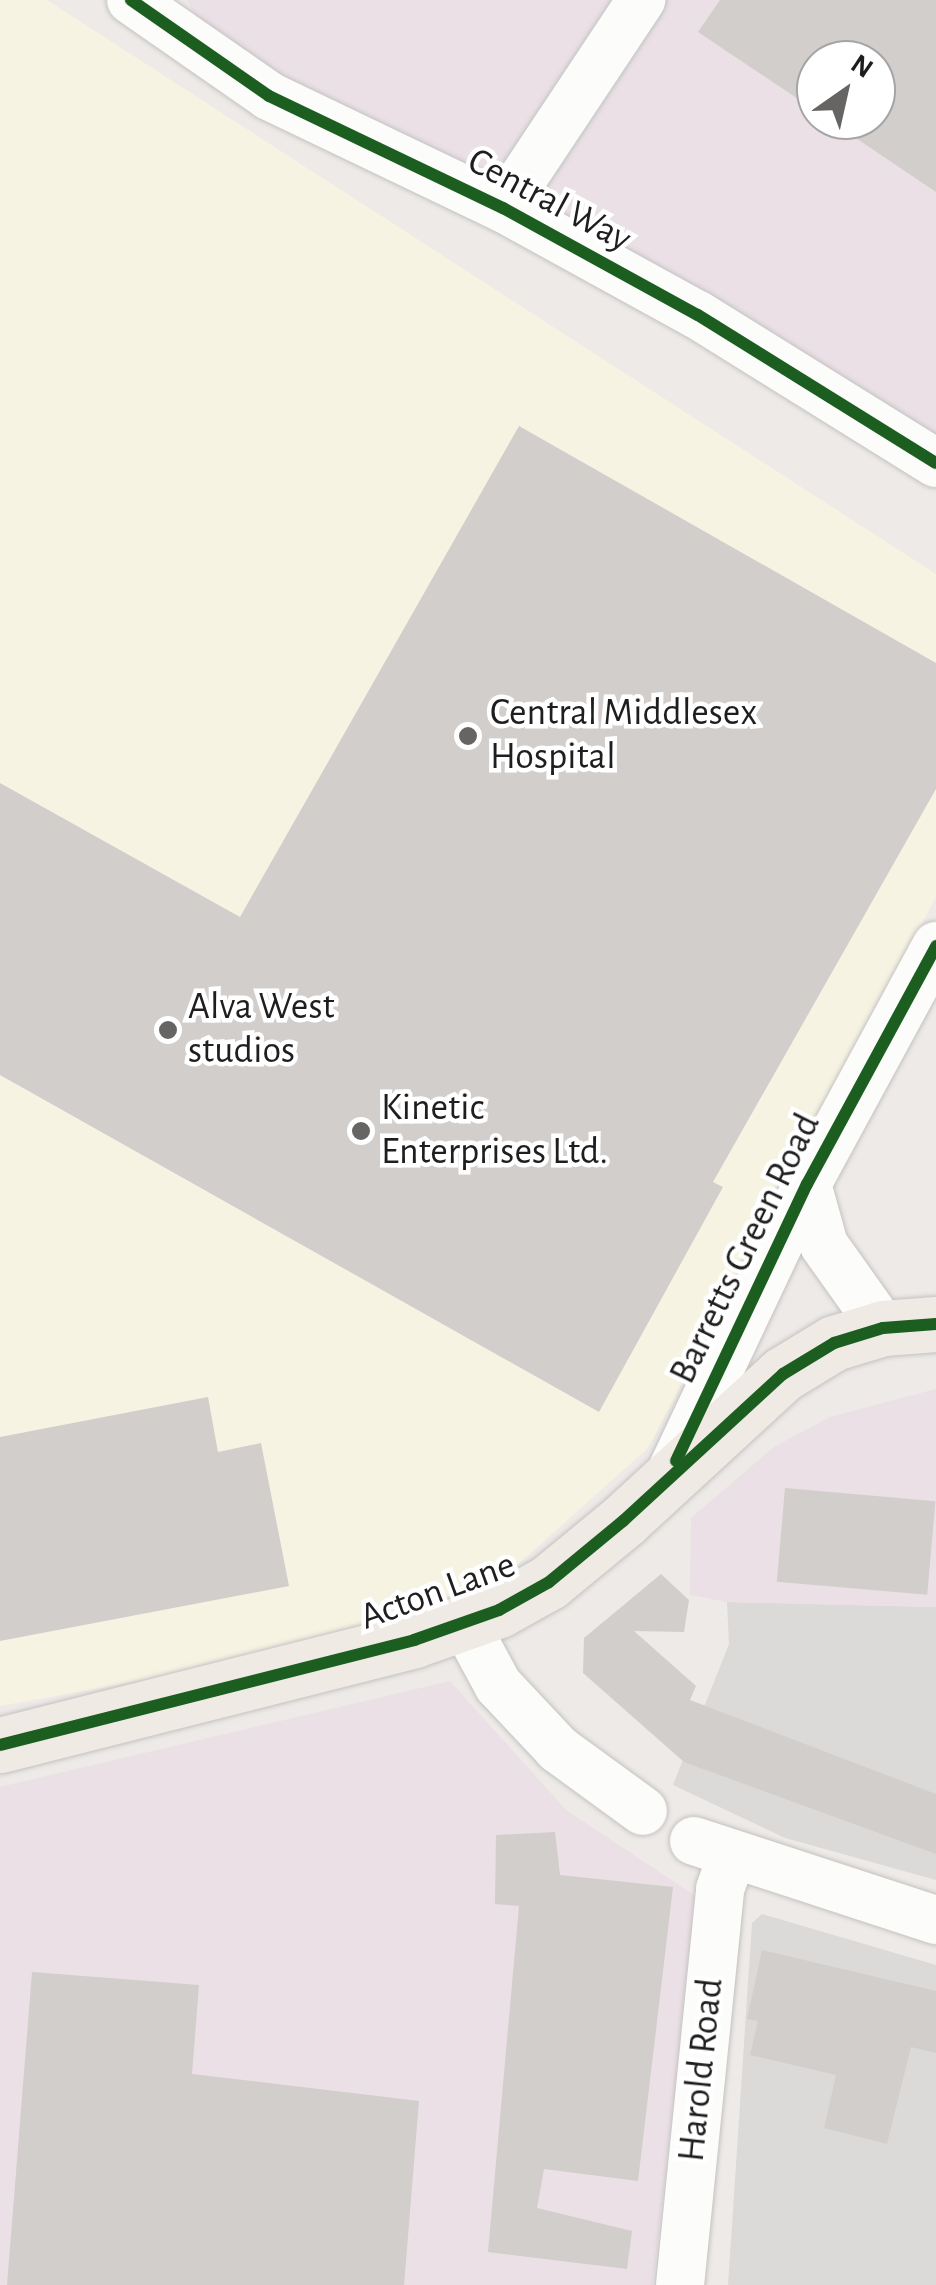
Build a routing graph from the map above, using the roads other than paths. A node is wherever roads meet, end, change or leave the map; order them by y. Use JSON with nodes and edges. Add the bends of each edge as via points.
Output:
{"nodes":[{"id":1,"x":131,"y":0,"type":"edge"},
{"id":2,"x":641,"y":0,"type":"edge"},
{"id":3,"x":503,"y":208,"type":"junction"},
{"id":4,"x":936,"y":463,"type":"edge"},
{"id":5,"x":936,"y":946,"type":"edge"},
{"id":6,"x":807,"y":1184,"type":"junction"},
{"id":7,"x":909,"y":1326,"type":"edge"},
{"id":8,"x":669,"y":1475,"type":"junction"},
{"id":9,"x":464,"y":1622,"type":"junction"},
{"id":10,"x":0,"y":1745,"type":"edge"},
{"id":11,"x":643,"y":1811,"type":"dead end"},
{"id":12,"x":936,"y":1920,"type":"edge"},
{"id":13,"x":680,"y":2285,"type":"edge"}],
"edges":[{"from":1,"to":3,"type":"street","name":"Central Way","via":[[268,96]]},
{"from":2,"to":3,"type":"street"},
{"from":3,"to":4,"type":"street","name":"Central Way","via":[[698,314]]},
{"from":5,"to":6,"type":"street","name":"Barretts Green Road"},
{"from":6,"to":7,"type":"street","name":"Barretts Green Road","via":[[824,1245]]},
{"from":6,"to":8,"type":"street","name":"Barretts Green Road"},
{"from":7,"to":8,"type":"main road","name":"Acton Lane","via":[[834,1343],[782,1374]]},
{"from":8,"to":9,"type":"main road","name":"Acton Lane","via":[[549,1582]]},
{"from":9,"to":10,"type":"main road","name":"Acton Lane"},
{"from":9,"to":11,"type":"street","via":[[498,1685],[558,1749]]},
{"from":12,"to":13,"type":"street","name":"Harold Road","via":[[713,1850],[720,1889]]}]}
